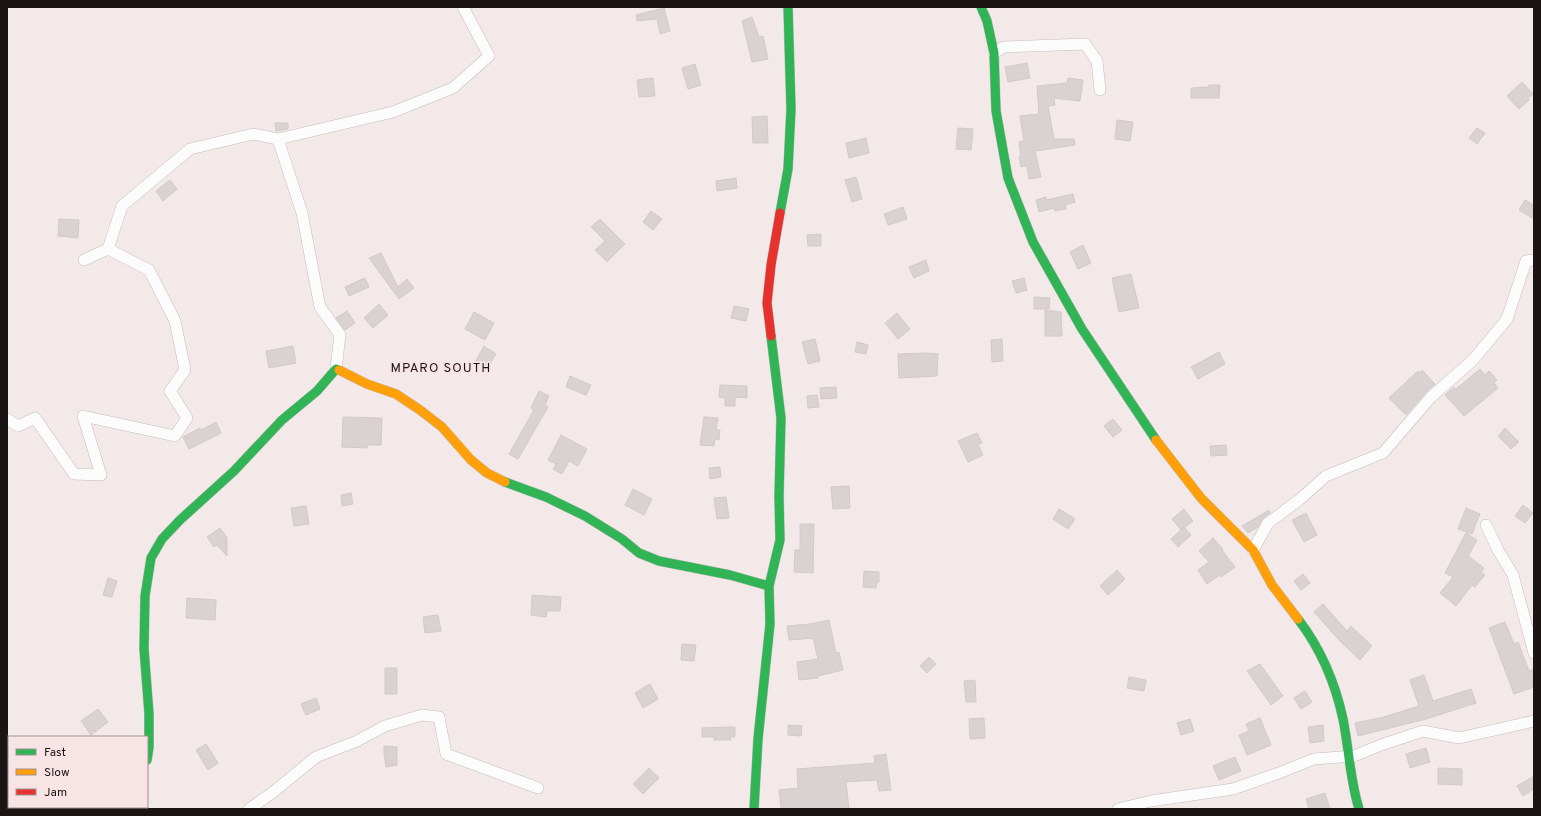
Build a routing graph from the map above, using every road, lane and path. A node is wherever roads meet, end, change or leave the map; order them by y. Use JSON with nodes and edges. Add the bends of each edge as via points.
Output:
{"nodes":[{"id":1,"x":463,"y":7,"type":"edge"},
{"id":2,"x":788,"y":7,"type":"edge"},
{"id":3,"x":981,"y":7,"type":"edge"},
{"id":4,"x":994,"y":53,"type":"junction"},
{"id":5,"x":1100,"y":90,"type":"dead end"},
{"id":6,"x":278,"y":140,"type":"junction"},
{"id":7,"x":108,"y":249,"type":"junction"},
{"id":8,"x":84,"y":260,"type":"dead end"},
{"id":9,"x":1534,"y":260,"type":"edge"},
{"id":10,"x":336,"y":369,"type":"junction"},
{"id":11,"x":7,"y":419,"type":"edge"},
{"id":12,"x":1486,"y":525,"type":"dead end"},
{"id":13,"x":1253,"y":550,"type":"junction"},
{"id":14,"x":769,"y":586,"type":"junction"},
{"id":15,"x":1534,"y":653,"type":"edge"},
{"id":16,"x":1534,"y":721,"type":"edge"},
{"id":17,"x":148,"y":754,"type":"edge"},
{"id":18,"x":1349,"y":756,"type":"junction"},
{"id":19,"x":538,"y":788,"type":"dead end"},
{"id":20,"x":753,"y":808,"type":"edge"},
{"id":21,"x":249,"y":809,"type":"edge"},
{"id":22,"x":1118,"y":809,"type":"edge"},
{"id":23,"x":1359,"y":809,"type":"edge"}],
"edges":[{"from":1,"to":6,"type":"street","via":[[489,56],[453,88],[393,112]]},
{"from":2,"to":14,"type":"street","via":[[791,109],[788,169],[771,264],[767,303],[781,418],[780,540]]},
{"from":3,"to":4,"type":"street"},
{"from":4,"to":5,"type":"street","via":[[1004,47],[1085,44],[1097,61]]},
{"from":4,"to":13,"type":"street","via":[[996,111],[1008,178],[1033,242],[1082,329],[1145,425],[1201,498]]},
{"from":6,"to":7,"type":"street","via":[[253,134],[190,149],[122,206]]},
{"from":6,"to":10,"type":"street","via":[[302,213],[320,307],[340,335]]},
{"from":7,"to":8,"type":"street"},
{"from":7,"to":11,"type":"street","via":[[149,270],[175,321],[186,370],[170,391],[187,418],[175,436],[83,416],[101,475],[74,474],[35,418],[18,426]]},
{"from":9,"to":13,"type":"street","via":[[1526,261],[1507,319],[1473,360],[1431,397],[1383,453],[1326,476],[1268,523]]},
{"from":10,"to":14,"type":"street","via":[[396,394],[420,410],[442,427],[471,460],[487,473],[585,516],[639,553],[659,561],[730,575]]},
{"from":10,"to":17,"type":"street","via":[[317,391],[282,420],[234,471],[180,520],[162,539],[150,558],[145,596],[144,649],[149,714]]},
{"from":12,"to":15,"type":"street","via":[[1513,575]]},
{"from":13,"to":18,"type":"street","via":[[1272,585],[1305,628],[1323,657],[1343,719]]},
{"from":14,"to":20,"type":"street","via":[[770,624]]},
{"from":16,"to":18,"type":"street","via":[[1459,738],[1423,732]]},
{"from":18,"to":22,"type":"street","via":[[1314,759],[1233,789],[1151,801]]},
{"from":18,"to":23,"type":"street"},
{"from":19,"to":21,"type":"street","via":[[446,754],[439,717],[422,714],[385,726],[357,741],[316,756]]}]}
